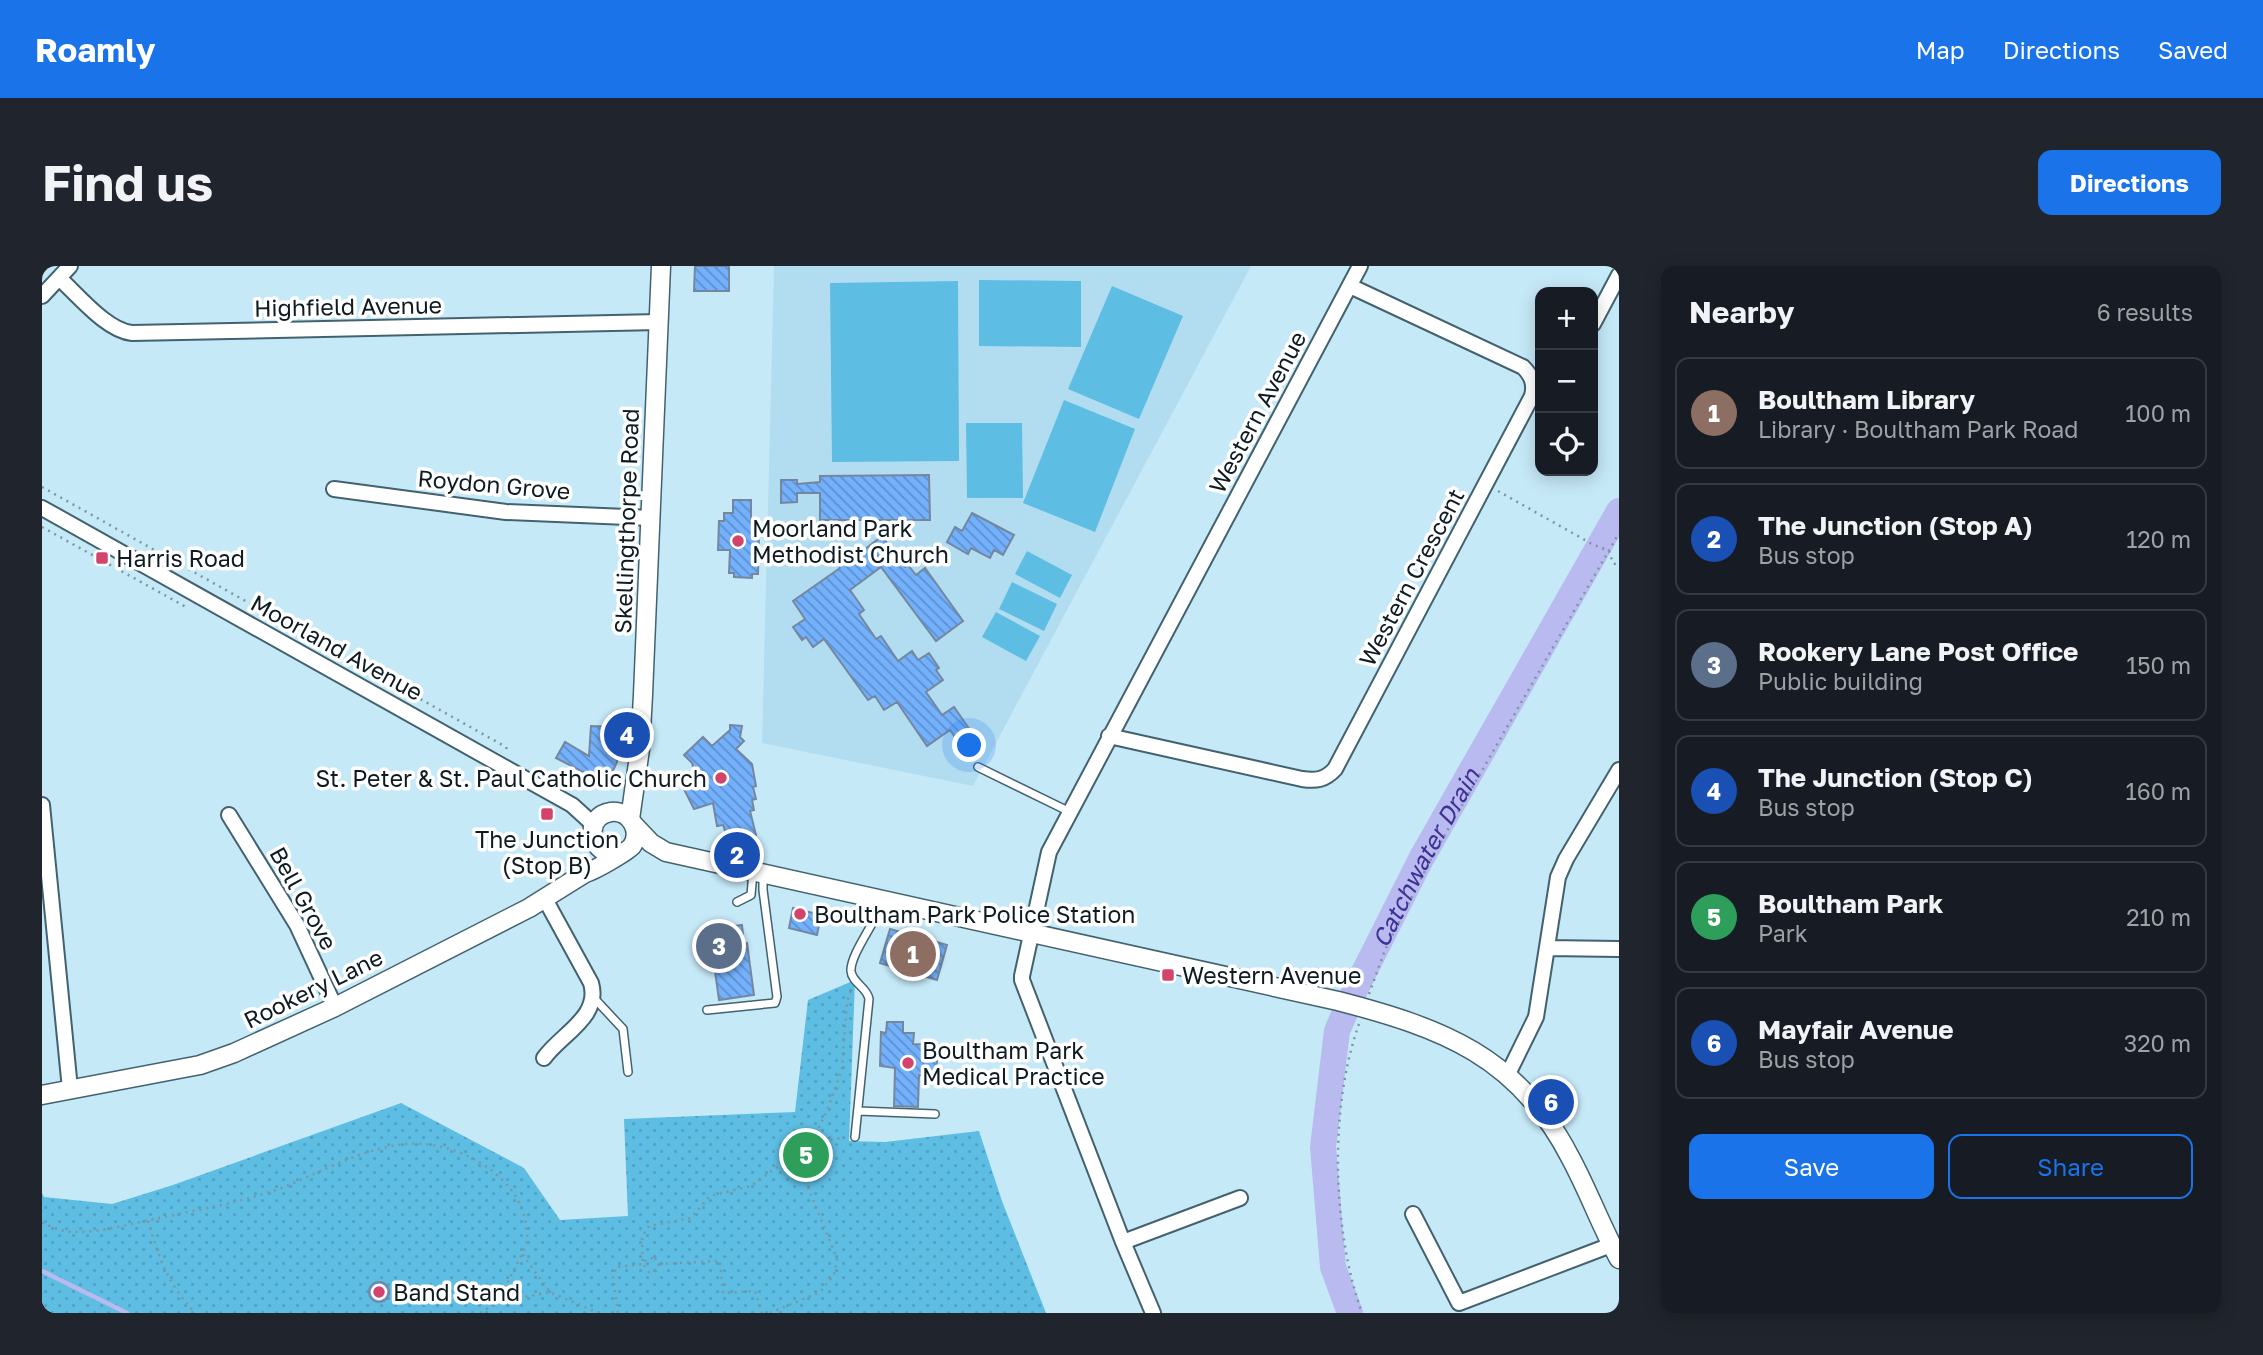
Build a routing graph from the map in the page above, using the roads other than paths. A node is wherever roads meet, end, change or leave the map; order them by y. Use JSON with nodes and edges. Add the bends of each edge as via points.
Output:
{"nodes":[{"id":1,"x":70,"y":266,"type":"edge"},
{"id":2,"x":661,"y":266,"type":"edge"},
{"id":3,"x":1360,"y":266,"type":"edge"},
{"id":4,"x":1619,"y":275,"type":"edge"},
{"id":5,"x":59,"y":278,"type":"junction"},
{"id":6,"x":1350,"y":286,"type":"junction"},
{"id":7,"x":42,"y":296,"type":"edge"},
{"id":8,"x":1598,"y":315,"type":"edge"},
{"id":9,"x":659,"y":322,"type":"junction"},
{"id":10,"x":1535,"y":377,"type":"edge"},
{"id":11,"x":1535,"y":386,"type":"edge"},
{"id":12,"x":334,"y":489,"type":"dead end"},
{"id":13,"x":42,"y":508,"type":"edge"},
{"id":14,"x":651,"y":519,"type":"junction"},
{"id":15,"x":1109,"y":736,"type":"junction"},
{"id":16,"x":978,"y":766,"type":"dead end"},
{"id":17,"x":1619,"y":770,"type":"edge"},
{"id":18,"x":42,"y":805,"type":"edge"},
{"id":19,"x":572,"y":805,"type":"junction"},
{"id":20,"x":1070,"y":811,"type":"junction"},
{"id":21,"x":229,"y":815,"type":"dead end"},
{"id":22,"x":622,"y":817,"type":"junction"},
{"id":23,"x":594,"y":833,"type":"junction"},
{"id":24,"x":622,"y":852,"type":"junction"},
{"id":25,"x":666,"y":852,"type":"junction"},
{"id":26,"x":584,"y":873,"type":"junction"},
{"id":27,"x":758,"y":873,"type":"junction"},
{"id":28,"x":545,"y":899,"type":"junction"},
{"id":29,"x":884,"y":899,"type":"junction"},
{"id":30,"x":737,"y":902,"type":"dead end"},
{"id":31,"x":1031,"y":932,"type":"junction"},
{"id":32,"x":1547,"y":948,"type":"junction"},
{"id":33,"x":1619,"y":949,"type":"edge"},
{"id":34,"x":594,"y":998,"type":"junction"},
{"id":35,"x":335,"y":1007,"type":"junction"},
{"id":36,"x":707,"y":1010,"type":"dead end"},
{"id":37,"x":544,"y":1058,"type":"dead end"},
{"id":38,"x":628,"y":1072,"type":"dead end"},
{"id":39,"x":1508,"y":1074,"type":"junction"},
{"id":40,"x":70,"y":1089,"type":"junction"},
{"id":41,"x":42,"y":1095,"type":"edge"},
{"id":42,"x":858,"y":1111,"type":"junction"},
{"id":43,"x":934,"y":1114,"type":"dead end"},
{"id":44,"x":855,"y":1138,"type":"dead end"},
{"id":45,"x":1240,"y":1198,"type":"dead end"},
{"id":46,"x":1413,"y":1214,"type":"dead end"},
{"id":47,"x":1123,"y":1242,"type":"junction"},
{"id":48,"x":1615,"y":1252,"type":"edge"},
{"id":49,"x":1462,"y":1308,"type":"edge"},
{"id":50,"x":1153,"y":1313,"type":"edge"}],
"edges":[{"from":1,"to":5,"type":"street"},
{"from":2,"to":9,"type":"street","name":"Skellingthorpe Road"},
{"from":3,"to":6,"type":"street","name":"Western Avenue"},
{"from":4,"to":8,"type":"street"},
{"from":5,"to":7,"type":"street"},
{"from":5,"to":9,"type":"street","name":"Highfield Avenue","via":[[111,325],[132,333]]},
{"from":6,"to":10,"type":"street","name":"Western Crescent","via":[[1523,367]]},
{"from":6,"to":15,"type":"street","name":"Western Avenue"},
{"from":9,"to":14,"type":"street","name":"Skellingthorpe Road"},
{"from":11,"to":15,"type":"street","name":"Western Crescent","via":[[1329,776],[1317,781],[1302,779]]},
{"from":12,"to":14,"type":"street","name":"Roydon Grove","via":[[506,512]]},
{"from":13,"to":19,"type":"street","name":"Moorland Avenue"},
{"from":14,"to":22,"type":"street","name":"Skellingthorpe Road","via":[[647,696],[637,779]]},
{"from":15,"to":20,"type":"street","name":"Western Avenue"},
{"from":16,"to":20,"type":"lane"},
{"from":17,"to":32,"type":"street","via":[[1558,877]]},
{"from":18,"to":40,"type":"street"},
{"from":19,"to":22,"type":"street","name":"Moorland Avenue"},
{"from":19,"to":23,"type":"street","name":"Moorland Avenue"},
{"from":20,"to":31,"type":"street","name":"Western Avenue","via":[[1045,864]]},
{"from":21,"to":35,"type":"street","name":"Bell Grove","via":[[297,925]]},
{"from":22,"to":23,"type":"street","via":[[598,819]]},
{"from":22,"to":24,"type":"street","via":[[635,838]]},
{"from":22,"to":25,"type":"street"},
{"from":23,"to":24,"type":"street","via":[[602,852]]},
{"from":23,"to":26,"type":"street"},
{"from":24,"to":25,"type":"street"},
{"from":24,"to":26,"type":"street","name":"Rookery Lane"},
{"from":25,"to":27,"type":"street"},
{"from":26,"to":28,"type":"street","name":"Rookery Lane"},
{"from":27,"to":29,"type":"street"},
{"from":27,"to":30,"type":"lane","via":[[751,895]]},
{"from":27,"to":36,"type":"lane","via":[[775,1003]]},
{"from":28,"to":34,"type":"street","via":[[591,983]]},
{"from":28,"to":35,"type":"street","name":"Rookery Lane"},
{"from":29,"to":31,"type":"street"},
{"from":29,"to":42,"type":"lane","via":[[851,970],[869,999]]},
{"from":31,"to":39,"type":"street","via":[[1389,1014],[1447,1035]]},
{"from":31,"to":47,"type":"street","name":"Western Avenue","via":[[1022,980]]},
{"from":32,"to":33,"type":"street"},
{"from":32,"to":39,"type":"street","via":[[1536,1017]]},
{"from":34,"to":37,"type":"street","via":[[584,1018]]},
{"from":34,"to":38,"type":"lane","via":[[623,1029]]},
{"from":35,"to":40,"type":"street","name":"Rookery Lane","via":[[200,1065]]},
{"from":39,"to":48,"type":"street","via":[[1548,1118]]},
{"from":40,"to":41,"type":"street","name":"Rookery Lane"},
{"from":42,"to":43,"type":"lane"},
{"from":42,"to":44,"type":"lane"},
{"from":45,"to":47,"type":"street"},
{"from":46,"to":49,"type":"street"},
{"from":47,"to":50,"type":"street","name":"Western Avenue"},
{"from":48,"to":49,"type":"street"}]}
